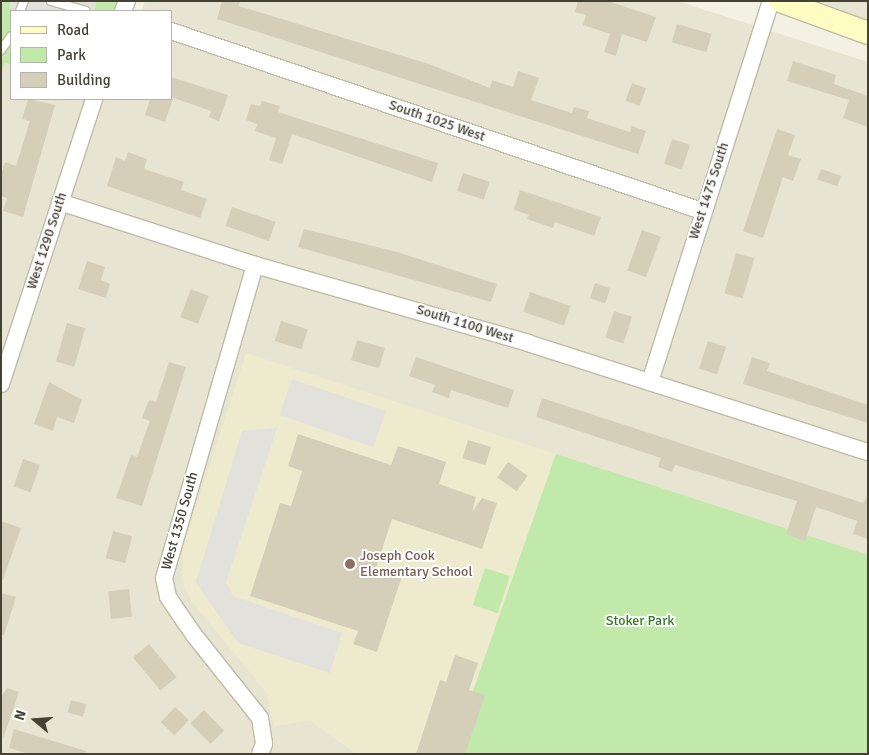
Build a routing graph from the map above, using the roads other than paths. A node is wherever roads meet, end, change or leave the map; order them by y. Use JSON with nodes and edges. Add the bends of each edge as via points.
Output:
{"nodes":[{"id":1,"x":51,"y":1,"type":"edge"},
{"id":2,"x":771,"y":1,"type":"edge"},
{"id":3,"x":780,"y":1,"type":"edge"},
{"id":4,"x":82,"y":10,"type":"edge"},
{"id":5,"x":172,"y":31,"type":"edge"},
{"id":6,"x":868,"y":33,"type":"edge"},
{"id":7,"x":10,"y":37,"type":"edge"},
{"id":8,"x":1,"y":50,"type":"edge"},
{"id":9,"x":94,"y":100,"type":"edge"},
{"id":10,"x":60,"y":202,"type":"junction"},
{"id":11,"x":702,"y":211,"type":"junction"},
{"id":12,"x":256,"y":265,"type":"junction"},
{"id":13,"x":650,"y":382,"type":"junction"},
{"id":14,"x":1,"y":384,"type":"edge"},
{"id":15,"x":868,"y":452,"type":"edge"},
{"id":16,"x":260,"y":754,"type":"edge"}],
"edges":[{"from":1,"to":4,"type":"lane"},
{"from":2,"to":11,"type":"street","name":"West 1475 South"},
{"from":3,"to":6,"type":"main road"},
{"from":5,"to":11,"type":"street","name":"South 1025 West"},
{"from":7,"to":8,"type":"lane"},
{"from":9,"to":10,"type":"street","name":"West 1290 South"},
{"from":10,"to":12,"type":"street","name":"South 1100 West"},
{"from":10,"to":14,"type":"street","name":"West 1290 South"},
{"from":11,"to":13,"type":"street","name":"West 1475 South"},
{"from":12,"to":13,"type":"street","name":"South 1100 West","via":[[365,294]]},
{"from":12,"to":16,"type":"street","name":"West 1350 South","via":[[164,578],[168,597],[194,635],[260,718],[264,744]]},
{"from":13,"to":15,"type":"street","name":"South 1100 West"}]}
